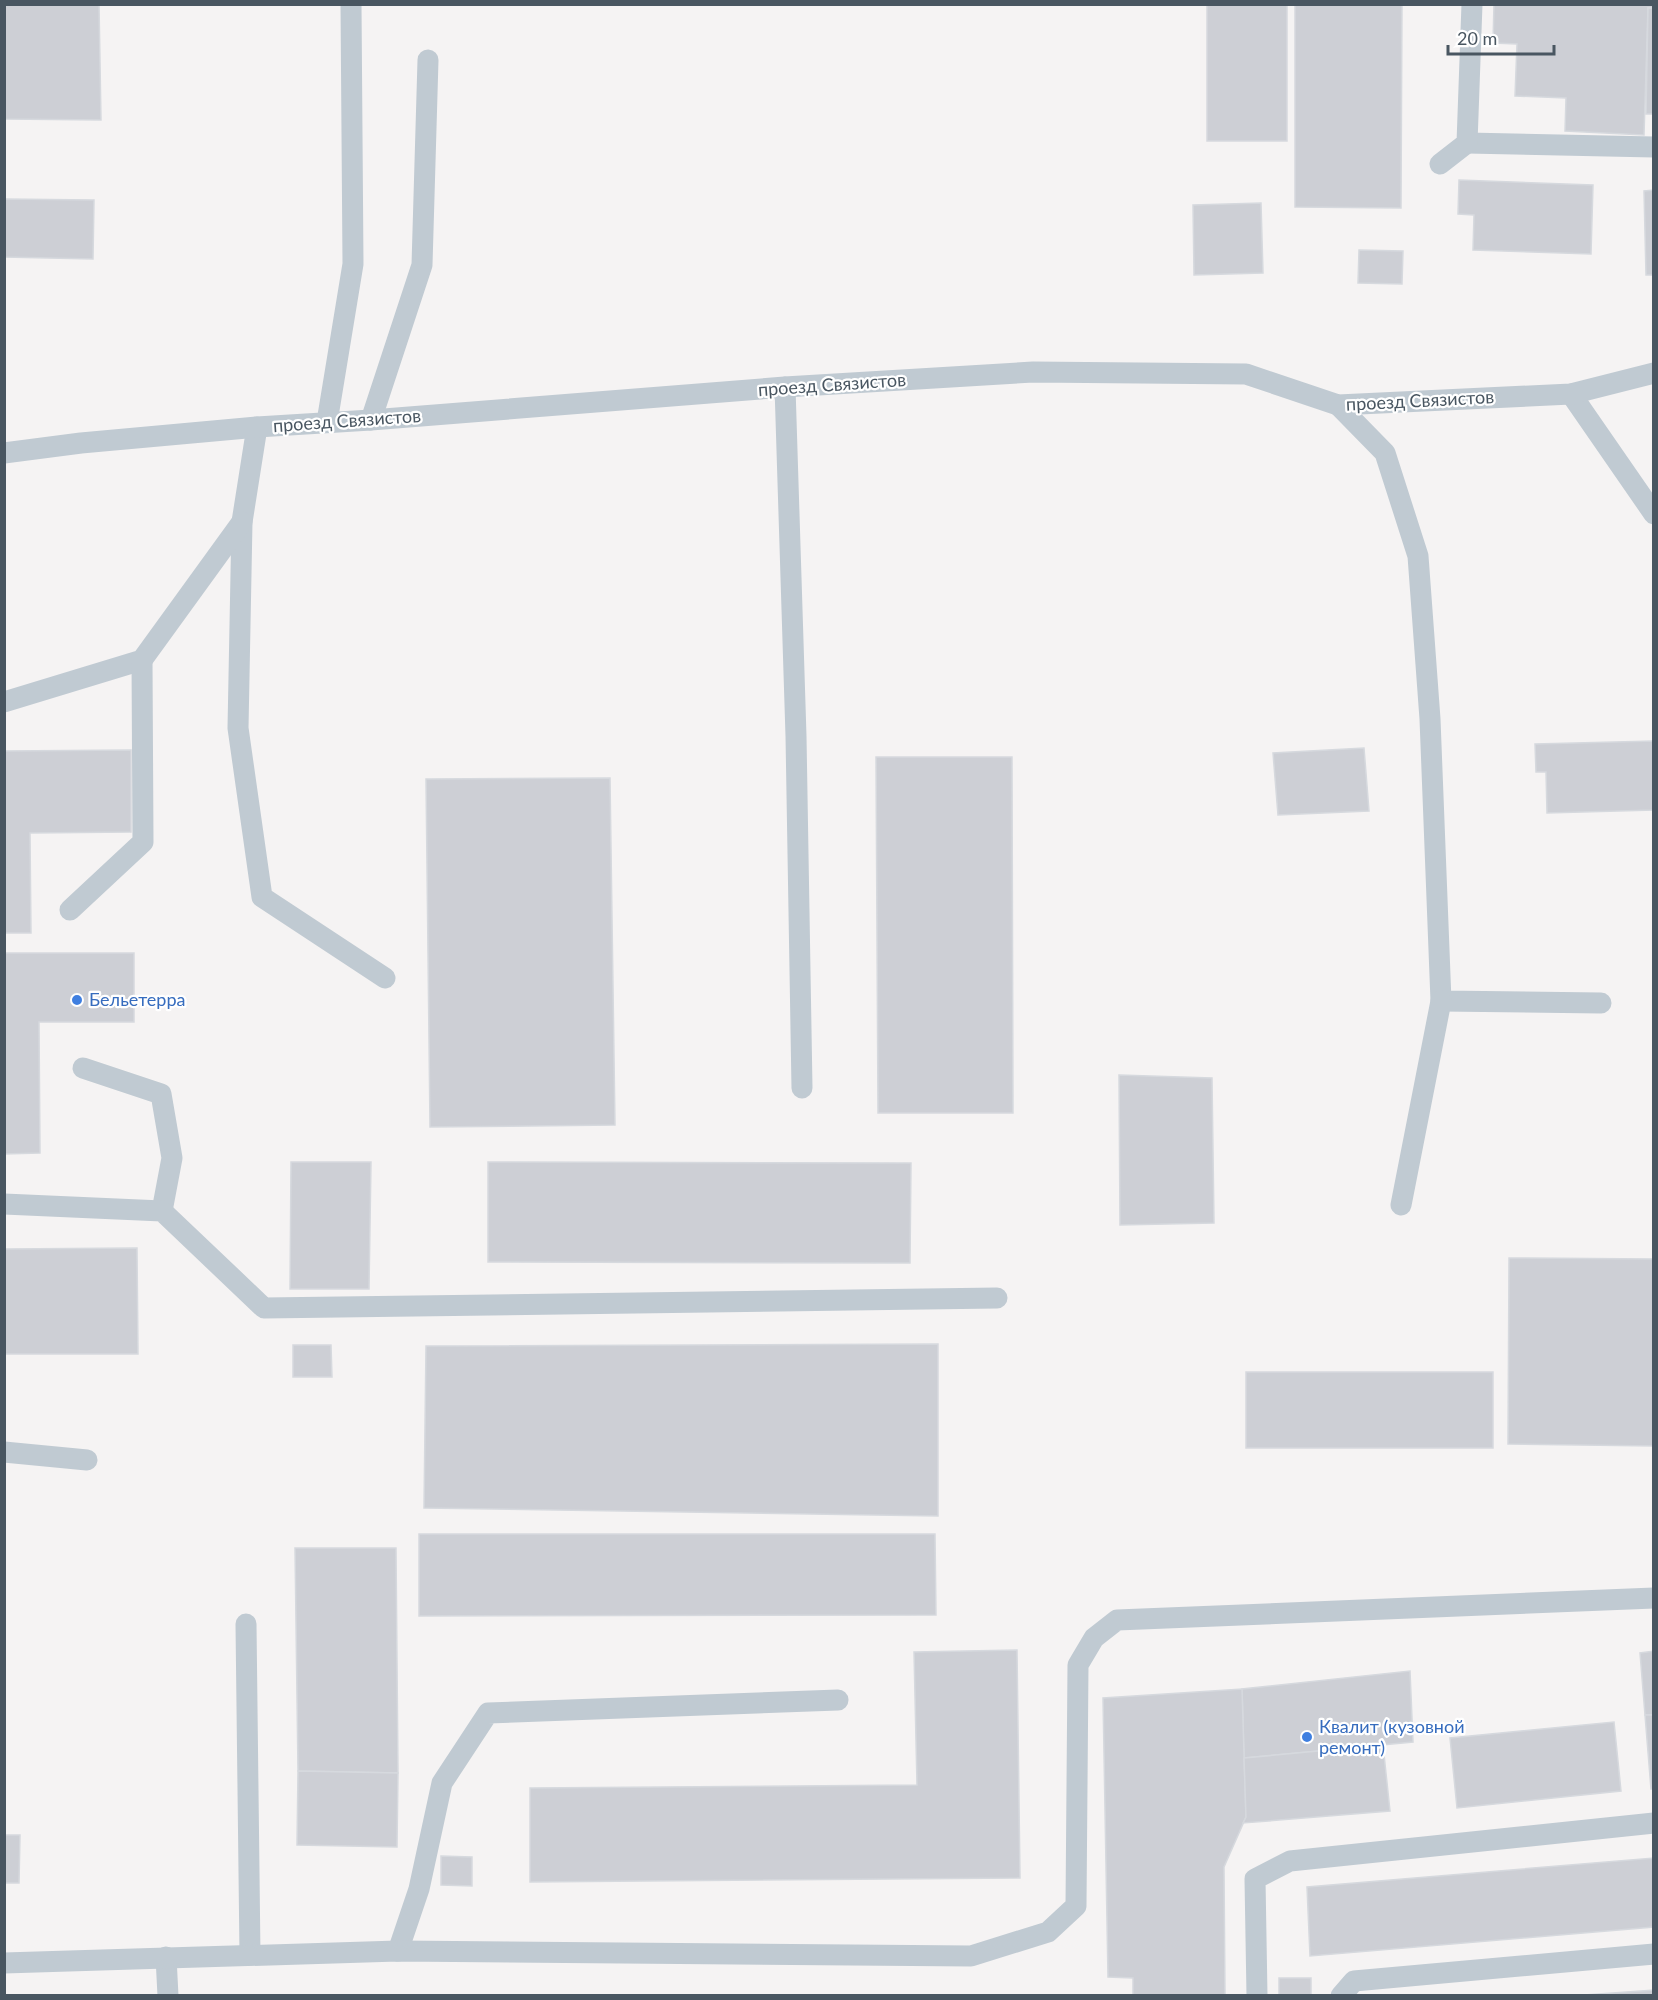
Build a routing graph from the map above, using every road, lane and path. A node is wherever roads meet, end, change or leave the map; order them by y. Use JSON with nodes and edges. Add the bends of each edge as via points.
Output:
{"nodes":[{"id":1,"x":351,"y":4,"type":"edge"},
{"id":2,"x":1472,"y":4,"type":"edge"},
{"id":3,"x":428,"y":60,"type":"dead end"},
{"id":4,"x":1467,"y":143,"type":"junction"},
{"id":5,"x":1653,"y":147,"type":"edge"},
{"id":6,"x":1440,"y":164,"type":"dead end"},
{"id":7,"x":1653,"y":373,"type":"edge"},
{"id":8,"x":785,"y":387,"type":"junction"},
{"id":9,"x":1571,"y":394,"type":"junction"},
{"id":10,"x":1338,"y":405,"type":"junction"},
{"id":11,"x":371,"y":420,"type":"junction"},
{"id":12,"x":327,"y":422,"type":"junction"},
{"id":13,"x":256,"y":427,"type":"junction"},
{"id":14,"x":4,"y":453,"type":"edge"},
{"id":15,"x":1653,"y":514,"type":"edge"},
{"id":16,"x":242,"y":522,"type":"junction"},
{"id":17,"x":142,"y":660,"type":"junction"},
{"id":18,"x":4,"y":702,"type":"edge"},
{"id":19,"x":70,"y":910,"type":"dead end"},
{"id":20,"x":385,"y":978,"type":"dead end"},
{"id":21,"x":1441,"y":1001,"type":"junction"},
{"id":22,"x":1601,"y":1003,"type":"dead end"},
{"id":23,"x":83,"y":1068,"type":"dead end"},
{"id":24,"x":802,"y":1088,"type":"dead end"},
{"id":25,"x":4,"y":1204,"type":"edge"},
{"id":26,"x":1401,"y":1205,"type":"dead end"},
{"id":27,"x":162,"y":1211,"type":"junction"},
{"id":28,"x":997,"y":1298,"type":"dead end"},
{"id":29,"x":4,"y":1452,"type":"edge"},
{"id":30,"x":87,"y":1460,"type":"dead end"},
{"id":31,"x":1653,"y":1598,"type":"edge"},
{"id":32,"x":246,"y":1624,"type":"dead end"},
{"id":33,"x":838,"y":1700,"type":"dead end"},
{"id":34,"x":1653,"y":1823,"type":"edge"},
{"id":35,"x":398,"y":1951,"type":"junction"},
{"id":36,"x":1653,"y":1954,"type":"edge"},
{"id":37,"x":250,"y":1955,"type":"junction"},
{"id":38,"x":166,"y":1957,"type":"junction"},
{"id":39,"x":4,"y":1963,"type":"edge"},
{"id":40,"x":168,"y":1995,"type":"edge"},
{"id":41,"x":1257,"y":1995,"type":"edge"},
{"id":42,"x":1341,"y":1995,"type":"edge"}],
"edges":[{"from":1,"to":12,"type":"lane","via":[[353,264]]},
{"from":2,"to":4,"type":"lane"},
{"from":3,"to":11,"type":"lane","via":[[422,265]]},
{"from":4,"to":5,"type":"lane"},
{"from":4,"to":6,"type":"lane"},
{"from":7,"to":9,"type":"lane","name":"проезд Связистов"},
{"from":8,"to":10,"type":"lane","name":"проезд Связистов","via":[[1033,372],[1246,374]]},
{"from":8,"to":11,"type":"lane","name":"проезд Связистов"},
{"from":8,"to":24,"type":"lane"},
{"from":9,"to":10,"type":"lane","name":"проезд Связистов"},
{"from":9,"to":15,"type":"lane"},
{"from":10,"to":21,"type":"lane","via":[[1385,453],[1418,556],[1430,719]]},
{"from":11,"to":12,"type":"lane","name":"проезд Связистов"},
{"from":12,"to":13,"type":"lane","name":"проезд Связистов"},
{"from":13,"to":14,"type":"lane","name":"проезд Связистов"},
{"from":13,"to":16,"type":"lane"},
{"from":16,"to":17,"type":"lane"},
{"from":16,"to":20,"type":"lane","via":[[238,728],[262,897]]},
{"from":17,"to":18,"type":"lane"},
{"from":17,"to":19,"type":"lane","via":[[143,842]]},
{"from":21,"to":22,"type":"lane"},
{"from":21,"to":26,"type":"lane"},
{"from":23,"to":27,"type":"lane","via":[[161,1094],[172,1158]]},
{"from":25,"to":27,"type":"lane"},
{"from":27,"to":28,"type":"lane","via":[[264,1308]]},
{"from":29,"to":30,"type":"lane"},
{"from":31,"to":35,"type":"lane","via":[[1117,1620],[1094,1638],[1078,1665],[1076,1906],[1048,1932],[971,1956]]},
{"from":32,"to":37,"type":"lane"},
{"from":33,"to":35,"type":"lane","via":[[488,1713],[442,1783],[419,1889]]},
{"from":34,"to":41,"type":"lane","via":[[1290,1861],[1255,1879]]},
{"from":35,"to":37,"type":"lane"},
{"from":36,"to":42,"type":"lane","via":[[1354,1980]]},
{"from":37,"to":38,"type":"lane"},
{"from":38,"to":39,"type":"lane"},
{"from":38,"to":40,"type":"lane"}]}
